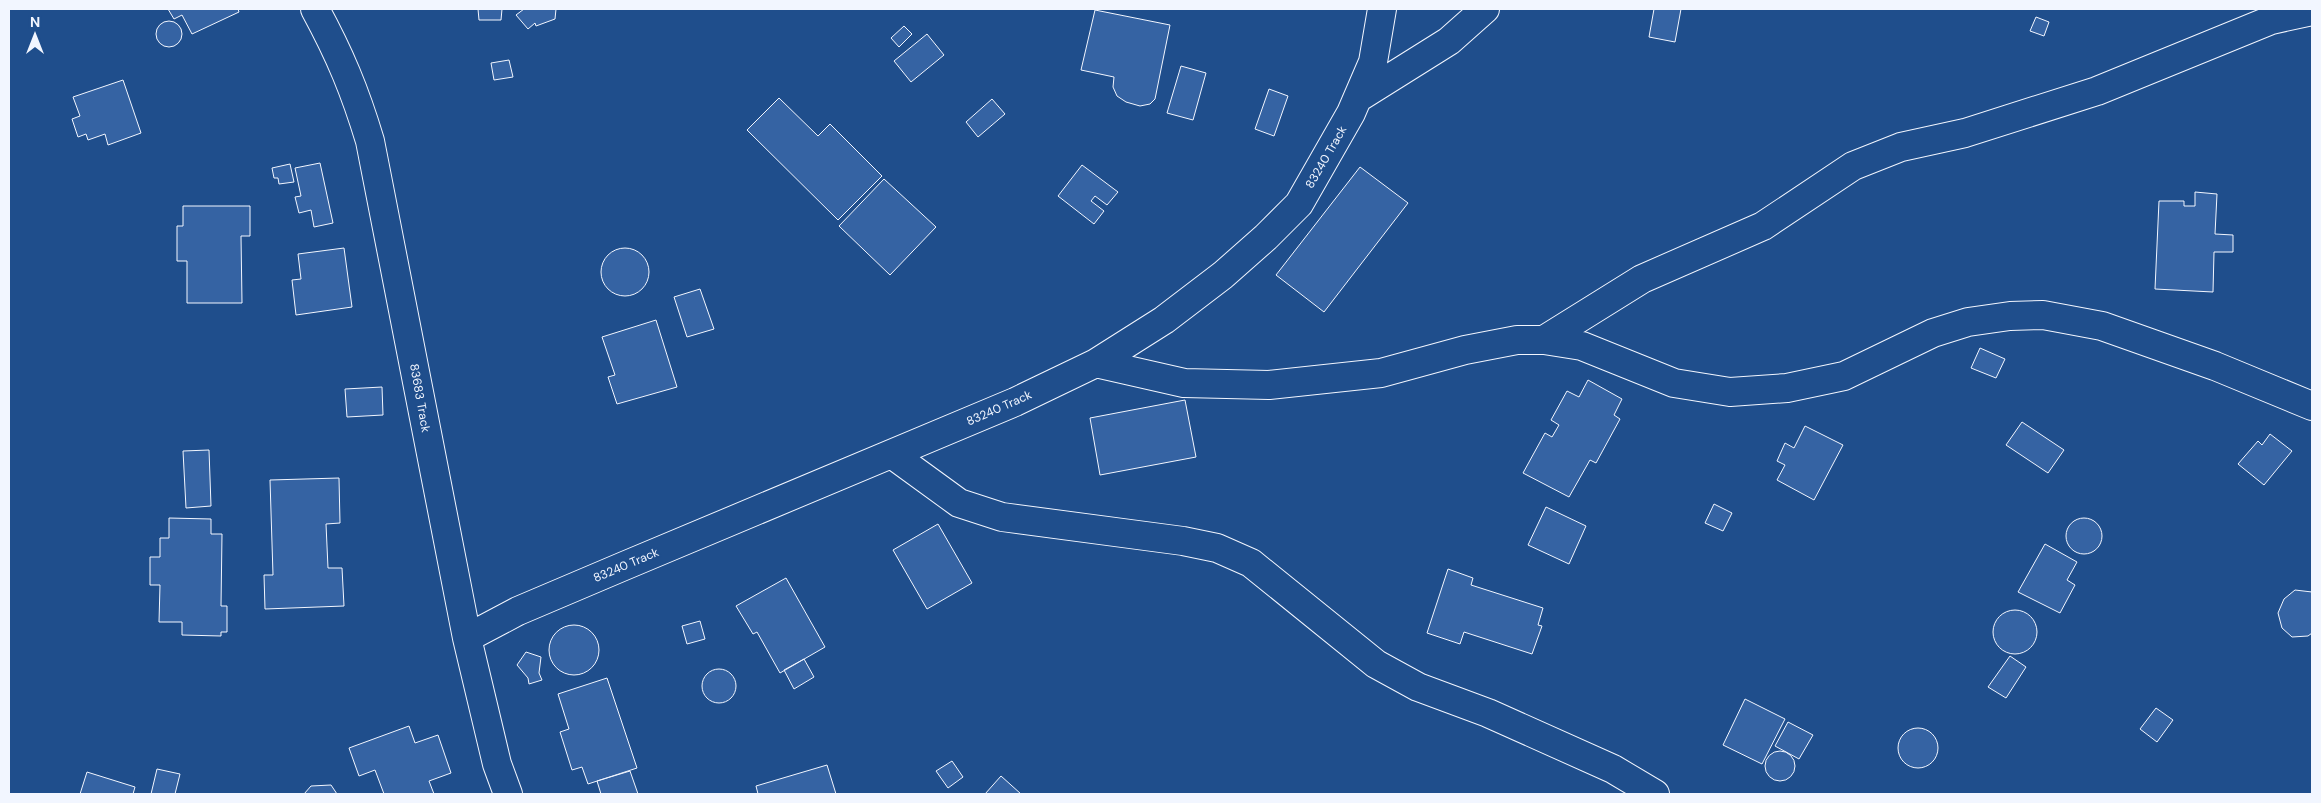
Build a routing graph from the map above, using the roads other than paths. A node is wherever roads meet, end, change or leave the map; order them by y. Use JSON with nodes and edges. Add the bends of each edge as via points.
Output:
{"nodes":[{"id":1,"x":316,"y":9,"type":"edge"},
{"id":2,"x":1382,"y":9,"type":"edge"},
{"id":3,"x":1485,"y":9,"type":"edge"},
{"id":4,"x":2312,"y":11,"type":"edge"},
{"id":5,"x":1358,"y":98,"type":"junction"},
{"id":6,"x":1544,"y":340,"type":"junction"},
{"id":7,"x":1096,"y":363,"type":"junction"},
{"id":8,"x":2312,"y":406,"type":"edge"},
{"id":9,"x":893,"y":455,"type":"junction"},
{"id":10,"x":467,"y":638,"type":"junction"},
{"id":11,"x":508,"y":794,"type":"edge"},
{"id":12,"x":1655,"y":794,"type":"edge"}],
"edges":[{"from":1,"to":10,"type":"street","name":"83683 Track","via":[[341,56],[370,141]]},
{"from":2,"to":5,"type":"street","name":"83240 Track","via":[[1373,62]]},
{"from":3,"to":5,"type":"street","via":[[1450,42]]},
{"from":4,"to":6,"type":"street","via":[[2271,20],[2098,90],[1964,132],[1901,147],[1853,166],[1763,226],[1642,279]]},
{"from":5,"to":7,"type":"street","name":"83240 Track","via":[[1299,204],[1222,275],[1164,320]]},
{"from":6,"to":7,"type":"street","via":[[1517,340],[1465,350],[1381,373],[1269,385],[1184,383]]},
{"from":6,"to":8,"type":"street","via":[[1582,346],[1674,383],[1730,392],[1786,388],[1844,376],[1933,332],[1976,321],[2043,315],[2102,326],[2215,366]]},
{"from":7,"to":9,"type":"street","name":"83240 Track"},
{"from":9,"to":10,"type":"street","name":"83240 Track","via":[[597,578]]},
{"from":9,"to":12,"type":"street","via":[[959,503],[1002,517],[1183,541],[1217,548],[1252,563],[1376,664],[1418,687],[1488,713],[1613,769]]},
{"from":10,"to":11,"type":"street","name":"83683 Track","via":[[497,764]]}]}
